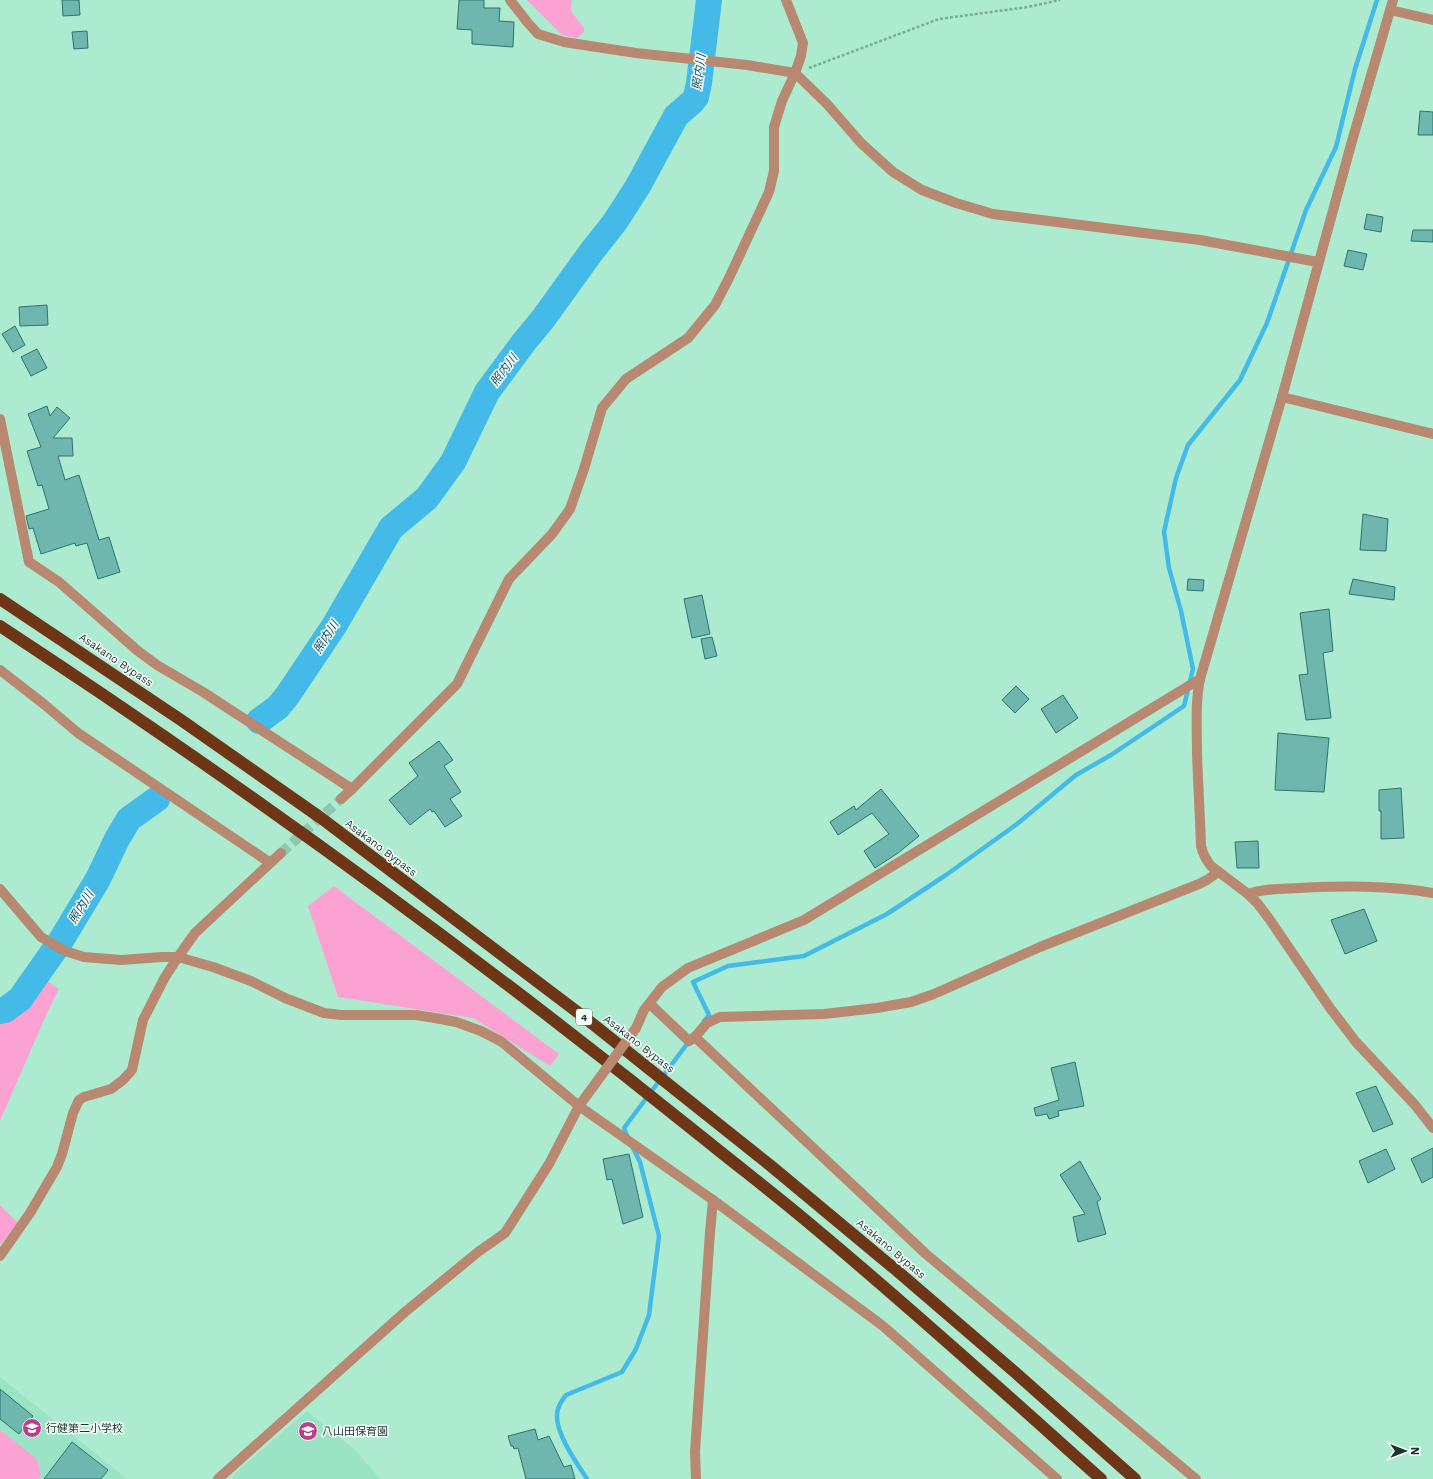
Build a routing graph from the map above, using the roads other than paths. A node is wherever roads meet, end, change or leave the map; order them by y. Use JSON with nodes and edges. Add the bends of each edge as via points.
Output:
{"nodes":[{"id":1,"x":510,"y":0,"type":"edge"},
{"id":2,"x":786,"y":0,"type":"edge"},
{"id":3,"x":1392,"y":5,"type":"edge"},
{"id":4,"x":1433,"y":20,"type":"edge"},
{"id":5,"x":795,"y":73,"type":"junction"},
{"id":6,"x":1318,"y":262,"type":"junction"},
{"id":7,"x":1282,"y":396,"type":"junction"},
{"id":8,"x":0,"y":419,"type":"edge"},
{"id":9,"x":1433,"y":434,"type":"edge"},
{"id":10,"x":0,"y":599,"type":"edge"},
{"id":11,"x":0,"y":626,"type":"edge"},
{"id":12,"x":0,"y":670,"type":"edge"},
{"id":13,"x":1200,"y":679,"type":"junction"},
{"id":14,"x":352,"y":789,"type":"junction"},
{"id":15,"x":341,"y":799,"type":"tunnel mouth"},
{"id":16,"x":281,"y":853,"type":"tunnel mouth"},
{"id":17,"x":269,"y":862,"type":"junction"},
{"id":18,"x":1218,"y":872,"type":"junction"},
{"id":19,"x":0,"y":889,"type":"edge"},
{"id":20,"x":1433,"y":893,"type":"edge"},
{"id":21,"x":1248,"y":894,"type":"junction"},
{"id":22,"x":178,"y":957,"type":"junction"},
{"id":23,"x":650,"y":1004,"type":"junction"},
{"id":24,"x":695,"y":1037,"type":"junction"},
{"id":25,"x":579,"y":1106,"type":"junction"},
{"id":26,"x":1433,"y":1128,"type":"edge"},
{"id":27,"x":713,"y":1200,"type":"junction"},
{"id":28,"x":0,"y":1256,"type":"edge"},
{"id":29,"x":218,"y":1479,"type":"edge"},
{"id":30,"x":696,"y":1479,"type":"edge"},
{"id":31,"x":1057,"y":1479,"type":"edge"},
{"id":32,"x":1101,"y":1479,"type":"edge"},
{"id":33,"x":1135,"y":1479,"type":"edge"},
{"id":34,"x":1196,"y":1479,"type":"edge"}],
"edges":[{"from":1,"to":5,"type":"street","via":[[538,34],[564,42]]},
{"from":2,"to":5,"type":"street","via":[[803,43]]},
{"from":3,"to":4,"type":"street"},
{"from":3,"to":6,"type":"street"},
{"from":5,"to":6,"type":"street","via":[[827,104],[861,143],[893,172],[922,190],[956,203],[993,214],[1200,240]]},
{"from":5,"to":14,"type":"street","via":[[782,100],[774,127],[774,171],[769,192],[715,305],[688,338],[626,379],[602,408],[570,509],[552,534],[509,579],[457,684]]},
{"from":6,"to":7,"type":"street"},
{"from":7,"to":9,"type":"street"},
{"from":7,"to":13,"type":"street"},
{"from":8,"to":14,"type":"street","via":[[29,562],[59,582],[157,665]]},
{"from":10,"to":33,"type":"highway","name":"Asakano Bypass","number":"4","via":[[168,711],[321,818],[578,1012],[856,1237],[1017,1374]]},
{"from":11,"to":32,"type":"highway","number":"4","via":[[173,742],[375,885],[633,1081],[816,1229]]},
{"from":12,"to":17,"type":"street","via":[[78,733]]},
{"from":13,"to":18,"type":"street","via":[[1196,712],[1201,846],[1208,862]]},
{"from":13,"to":23,"type":"street","via":[[804,920],[688,968],[662,987]]},
{"from":14,"to":15,"type":"street"},
{"from":16,"to":17,"type":"street"},
{"from":17,"to":22,"type":"street","via":[[195,933]]},
{"from":18,"to":21,"type":"street"},
{"from":18,"to":24,"type":"street","via":[[1199,884],[911,1002],[824,1014],[720,1017],[707,1023]]},
{"from":19,"to":22,"type":"street","via":[[41,937],[65,950],[84,957],[106,960]]},
{"from":20,"to":21,"type":"street","via":[[1399,889],[1330,887],[1264,889]]},
{"from":21,"to":26,"type":"street","via":[[1270,920],[1356,1042]]},
{"from":22,"to":25,"type":"street","via":[[251,980],[285,998],[324,1013],[416,1015],[456,1022],[481,1031],[502,1042]]},
{"from":22,"to":28,"type":"street","via":[[143,1020],[132,1070],[111,1089],[84,1096],[79,1100],[54,1173]]},
{"from":23,"to":24,"type":"street","via":[[689,1041]]},
{"from":23,"to":25,"type":"street","bridge":true,"via":[[644,1010],[636,1028]]},
{"from":24,"to":34,"type":"street","via":[[926,1254]]},
{"from":25,"to":27,"type":"street"},
{"from":25,"to":29,"type":"street","via":[[549,1164],[505,1233],[405,1312]]},
{"from":27,"to":30,"type":"street","via":[[695,1452]]},
{"from":27,"to":31,"type":"street","via":[[883,1326]]}]}
